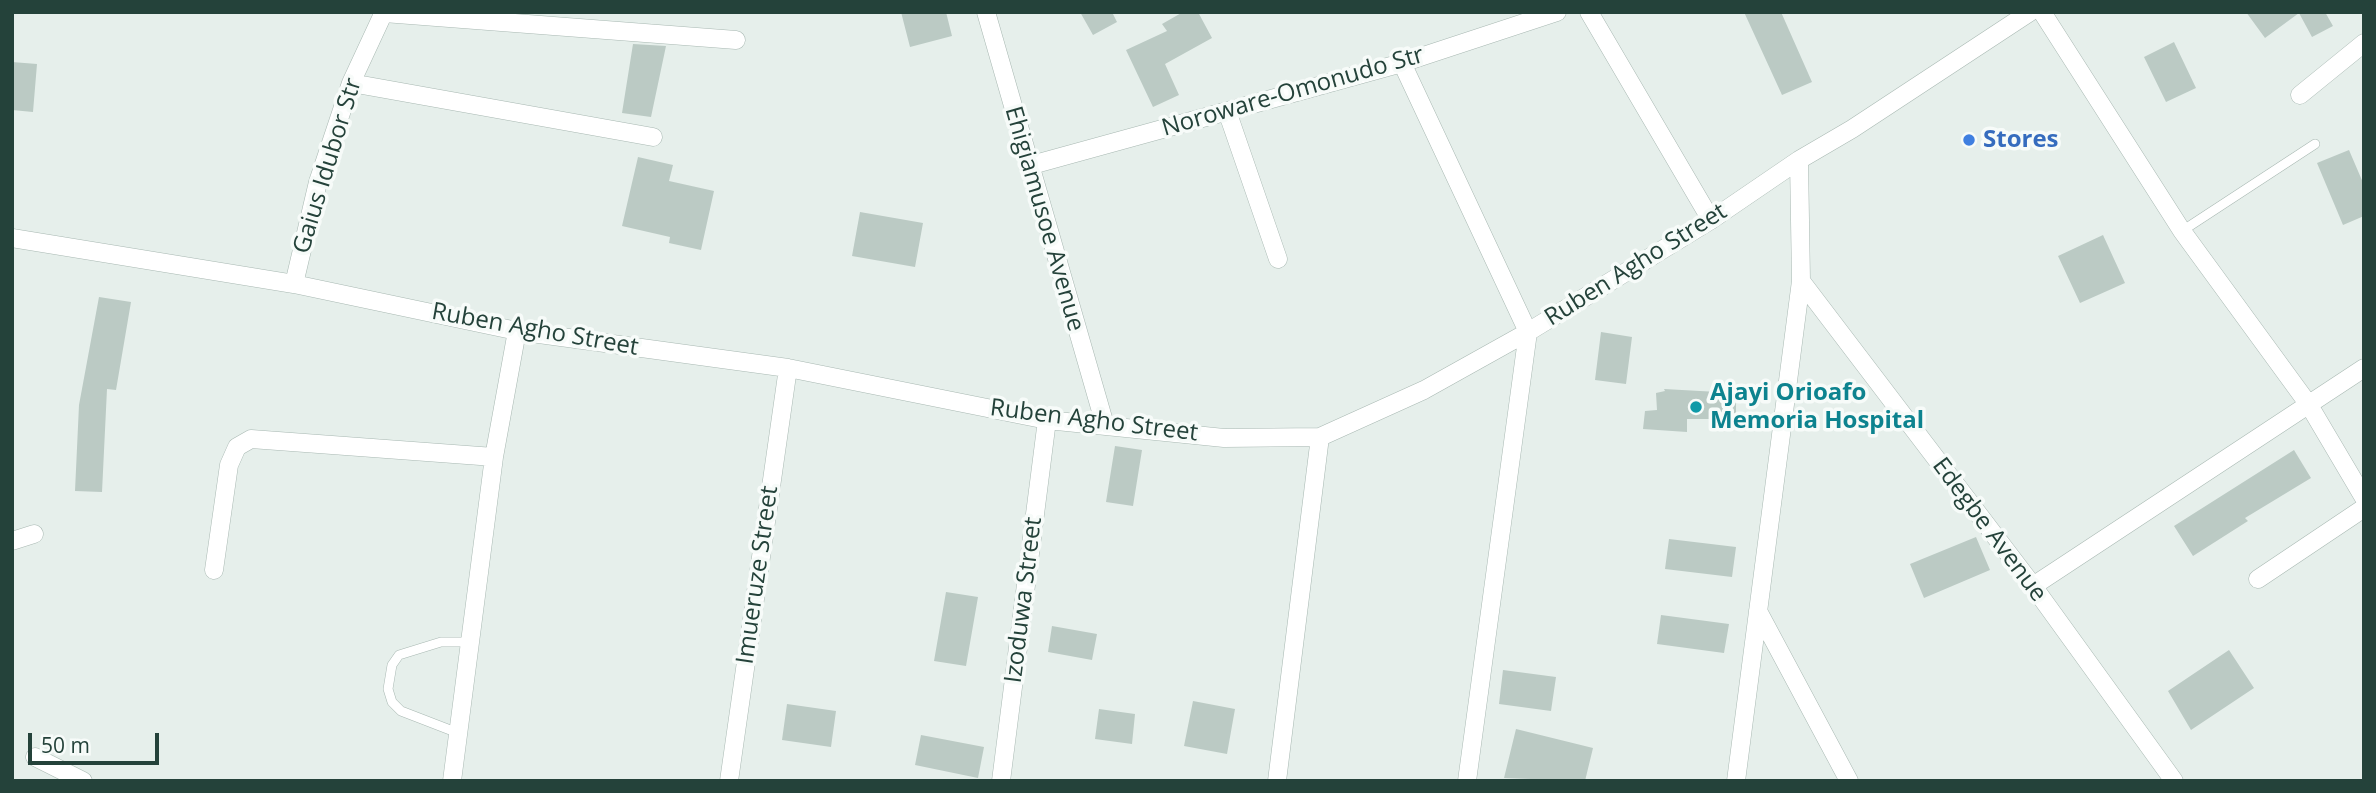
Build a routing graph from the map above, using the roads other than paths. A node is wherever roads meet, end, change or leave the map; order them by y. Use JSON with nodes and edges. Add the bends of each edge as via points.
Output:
{"nodes":[{"id":1,"x":986,"y":12,"type":"edge"},
{"id":2,"x":1557,"y":12,"type":"edge"},
{"id":3,"x":1588,"y":12,"type":"edge"},
{"id":4,"x":2030,"y":12,"type":"edge"},
{"id":5,"x":2042,"y":12,"type":"edge"},
{"id":6,"x":384,"y":13,"type":"edge"},
{"id":7,"x":736,"y":40,"type":"dead end"},
{"id":8,"x":2364,"y":43,"type":"edge"},
{"id":9,"x":1402,"y":63,"type":"junction"},
{"id":10,"x":351,"y":83,"type":"junction"},
{"id":11,"x":2300,"y":95,"type":"dead end"},
{"id":12,"x":1227,"y":111,"type":"junction"},
{"id":13,"x":653,"y":137,"type":"dead end"},
{"id":14,"x":2315,"y":144,"type":"dead end"},
{"id":15,"x":1798,"y":160,"type":"junction"},
{"id":16,"x":1028,"y":166,"type":"junction"},
{"id":17,"x":1711,"y":219,"type":"junction"},
{"id":18,"x":2182,"y":231,"type":"junction"},
{"id":19,"x":12,"y":238,"type":"edge"},
{"id":20,"x":1278,"y":259,"type":"dead end"},
{"id":21,"x":1801,"y":281,"type":"junction"},
{"id":22,"x":294,"y":284,"type":"junction"},
{"id":23,"x":517,"y":331,"type":"junction"},
{"id":24,"x":1528,"y":332,"type":"junction"},
{"id":25,"x":788,"y":368,"type":"junction"},
{"id":26,"x":2364,"y":368,"type":"edge"},
{"id":27,"x":2309,"y":405,"type":"junction"},
{"id":28,"x":1047,"y":420,"type":"junction"},
{"id":29,"x":1105,"y":425,"type":"junction"},
{"id":30,"x":1320,"y":437,"type":"junction"},
{"id":31,"x":494,"y":457,"type":"junction"},
{"id":32,"x":2364,"y":498,"type":"edge"},
{"id":33,"x":2364,"y":508,"type":"edge"},
{"id":34,"x":34,"y":534,"type":"dead end"},
{"id":35,"x":12,"y":541,"type":"edge"},
{"id":36,"x":214,"y":570,"type":"dead end"},
{"id":37,"x":2258,"y":579,"type":"dead end"},
{"id":38,"x":2033,"y":586,"type":"junction"},
{"id":39,"x":1758,"y":611,"type":"junction"},
{"id":40,"x":469,"y":642,"type":"junction"},
{"id":41,"x":458,"y":733,"type":"junction"},
{"id":42,"x":35,"y":757,"type":"dead end"},
{"id":43,"x":83,"y":781,"type":"edge"},
{"id":44,"x":452,"y":781,"type":"edge"},
{"id":45,"x":729,"y":781,"type":"edge"},
{"id":46,"x":1001,"y":781,"type":"edge"},
{"id":47,"x":1277,"y":781,"type":"edge"},
{"id":48,"x":1467,"y":781,"type":"edge"},
{"id":49,"x":1736,"y":781,"type":"edge"},
{"id":50,"x":1849,"y":781,"type":"edge"},
{"id":51,"x":2175,"y":781,"type":"edge"}],
"edges":[{"from":1,"to":16,"type":"street","name":"Ehigiamusoe Avenue"},
{"from":2,"to":9,"type":"street","name":"Noroware-Omonudo Str"},
{"from":3,"to":17,"type":"street"},
{"from":4,"to":15,"type":"street","name":"Ruben Agho Street"},
{"from":5,"to":18,"type":"street"},
{"from":6,"to":7,"type":"street"},
{"from":6,"to":10,"type":"street","name":"Gaius Idubor Str"},
{"from":8,"to":11,"type":"street"},
{"from":9,"to":12,"type":"street","name":"Noroware-Omonudo Str"},
{"from":9,"to":24,"type":"street"},
{"from":10,"to":13,"type":"street"},
{"from":10,"to":22,"type":"street","name":"Gaius Idubor Str","via":[[318,182]]},
{"from":12,"to":16,"type":"street","name":"Noroware-Omonudo Str"},
{"from":12,"to":20,"type":"street"},
{"from":14,"to":18,"type":"lane"},
{"from":15,"to":17,"type":"street","name":"Ruben Agho Street"},
{"from":15,"to":21,"type":"street"},
{"from":16,"to":29,"type":"street","name":"Ehigiamusoe Avenue"},
{"from":17,"to":24,"type":"street","name":"Ruben Agho Street"},
{"from":18,"to":27,"type":"street"},
{"from":19,"to":22,"type":"street","name":"Ruben Agho Street"},
{"from":21,"to":38,"type":"street","name":"Edegbe Avenue"},
{"from":21,"to":39,"type":"street"},
{"from":22,"to":23,"type":"street","name":"Ruben Agho Street"},
{"from":23,"to":25,"type":"street","name":"Ruben Agho Street"},
{"from":23,"to":31,"type":"street"},
{"from":24,"to":30,"type":"street","name":"Ruben Agho Street","via":[[1424,390]]},
{"from":24,"to":48,"type":"street"},
{"from":25,"to":28,"type":"street","name":"Ruben Agho Street"},
{"from":25,"to":45,"type":"street","name":"Imueruze Street"},
{"from":26,"to":27,"type":"street"},
{"from":27,"to":32,"type":"street"},
{"from":27,"to":38,"type":"street"},
{"from":28,"to":29,"type":"street","name":"Ruben Agho Street"},
{"from":28,"to":46,"type":"street","name":"Izoduwa Street"},
{"from":29,"to":30,"type":"street","name":"Ruben Agho Street","via":[[1224,438]]},
{"from":30,"to":47,"type":"street"},
{"from":31,"to":36,"type":"street","via":[[251,439],[237,447],[229,465]]},
{"from":31,"to":40,"type":"street"},
{"from":33,"to":37,"type":"street"},
{"from":34,"to":35,"type":"street"},
{"from":38,"to":51,"type":"street","name":"Edegbe Avenue"},
{"from":39,"to":49,"type":"street"},
{"from":39,"to":50,"type":"street"},
{"from":40,"to":41,"type":"street"},
{"from":40,"to":41,"type":"lane","via":[[442,642],[399,655],[392,665],[388,689],[401,711]]},
{"from":41,"to":44,"type":"street"},
{"from":42,"to":43,"type":"street"}]}
